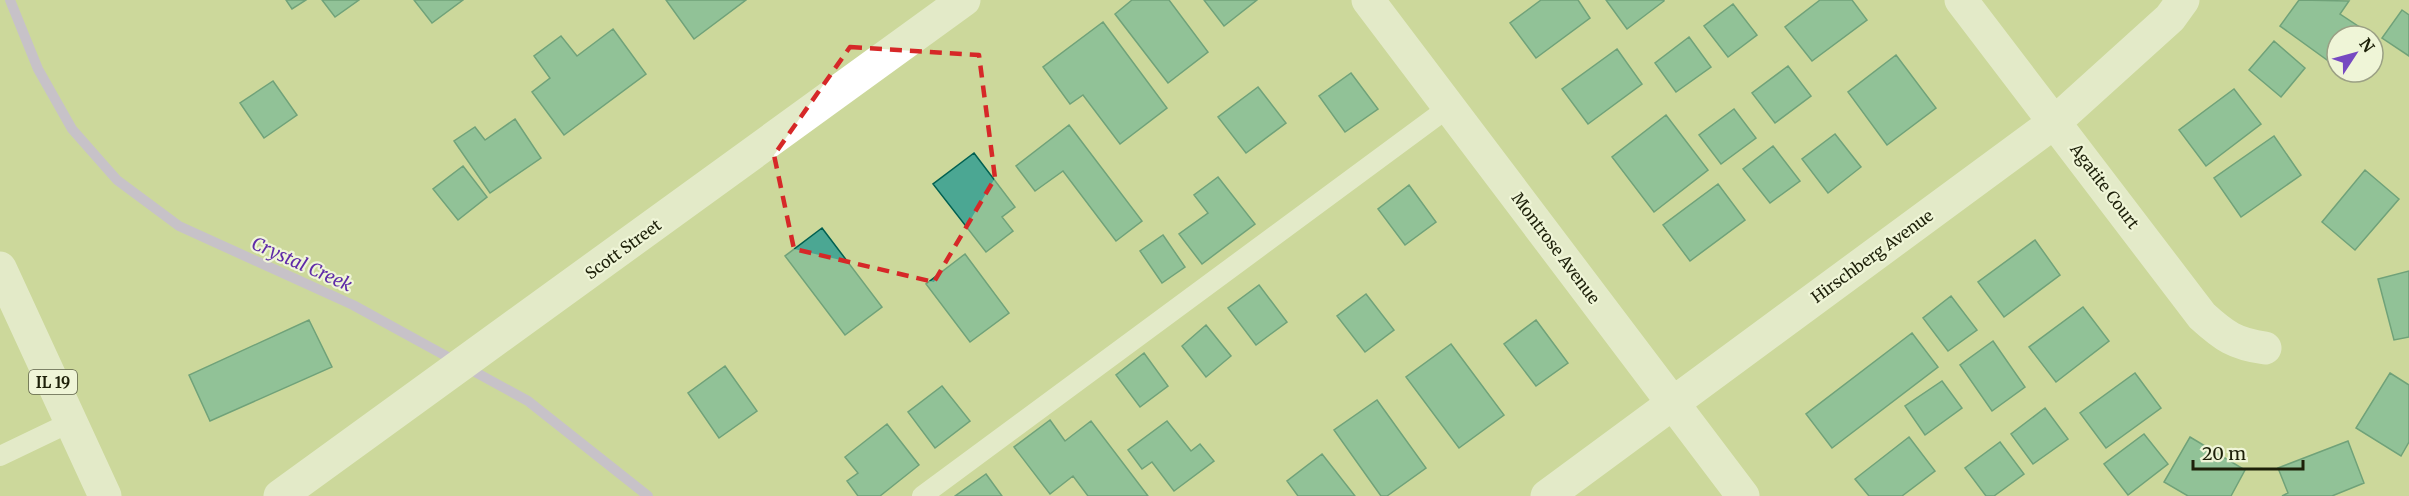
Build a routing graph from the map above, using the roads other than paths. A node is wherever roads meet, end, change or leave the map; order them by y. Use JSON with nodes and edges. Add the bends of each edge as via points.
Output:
{"nodes":[{"id":1,"x":964,"y":0,"type":"edge"},
{"id":2,"x":1368,"y":0,"type":"edge"},
{"id":3,"x":1961,"y":0,"type":"edge"},
{"id":4,"x":2182,"y":0,"type":"edge"},
{"id":5,"x":1449,"y":107,"type":"junction"},
{"id":6,"x":2056,"y":121,"type":"junction"},
{"id":7,"x":0,"y":268,"type":"edge"},
{"id":8,"x":8,"y":307,"type":"edge"},
{"id":9,"x":2265,"y":348,"type":"dead end"},
{"id":10,"x":1672,"y":402,"type":"junction"},
{"id":11,"x":71,"y":422,"type":"junction"},
{"id":12,"x":0,"y":456,"type":"edge"},
{"id":13,"x":105,"y":496,"type":"edge"},
{"id":14,"x":280,"y":496,"type":"edge"},
{"id":15,"x":922,"y":496,"type":"edge"},
{"id":16,"x":1547,"y":496,"type":"edge"},
{"id":17,"x":1743,"y":496,"type":"edge"}],
"edges":[{"from":1,"to":14,"type":"street","name":"Scott Street"},
{"from":2,"to":5,"type":"street","name":"Montrose Avenue"},
{"from":3,"to":6,"type":"street","name":"Agatite Court"},
{"from":4,"to":6,"type":"street","name":"Hirschberg Avenue","via":[[2170,18]]},
{"from":5,"to":10,"type":"street","name":"Montrose Avenue"},
{"from":5,"to":15,"type":"lane"},
{"from":6,"to":9,"type":"street","name":"Agatite Court","via":[[2202,316],[2243,345]]},
{"from":6,"to":10,"type":"street","name":"Hirschberg Avenue"},
{"from":7,"to":8,"type":"street","number":"IL 19"},
{"from":8,"to":11,"type":"street","number":"IL 19"},
{"from":10,"to":16,"type":"street","name":"Hirschberg Avenue"},
{"from":10,"to":17,"type":"street","name":"Montrose Avenue"},
{"from":11,"to":12,"type":"lane"},
{"from":11,"to":13,"type":"street","number":"IL 19"}]}
